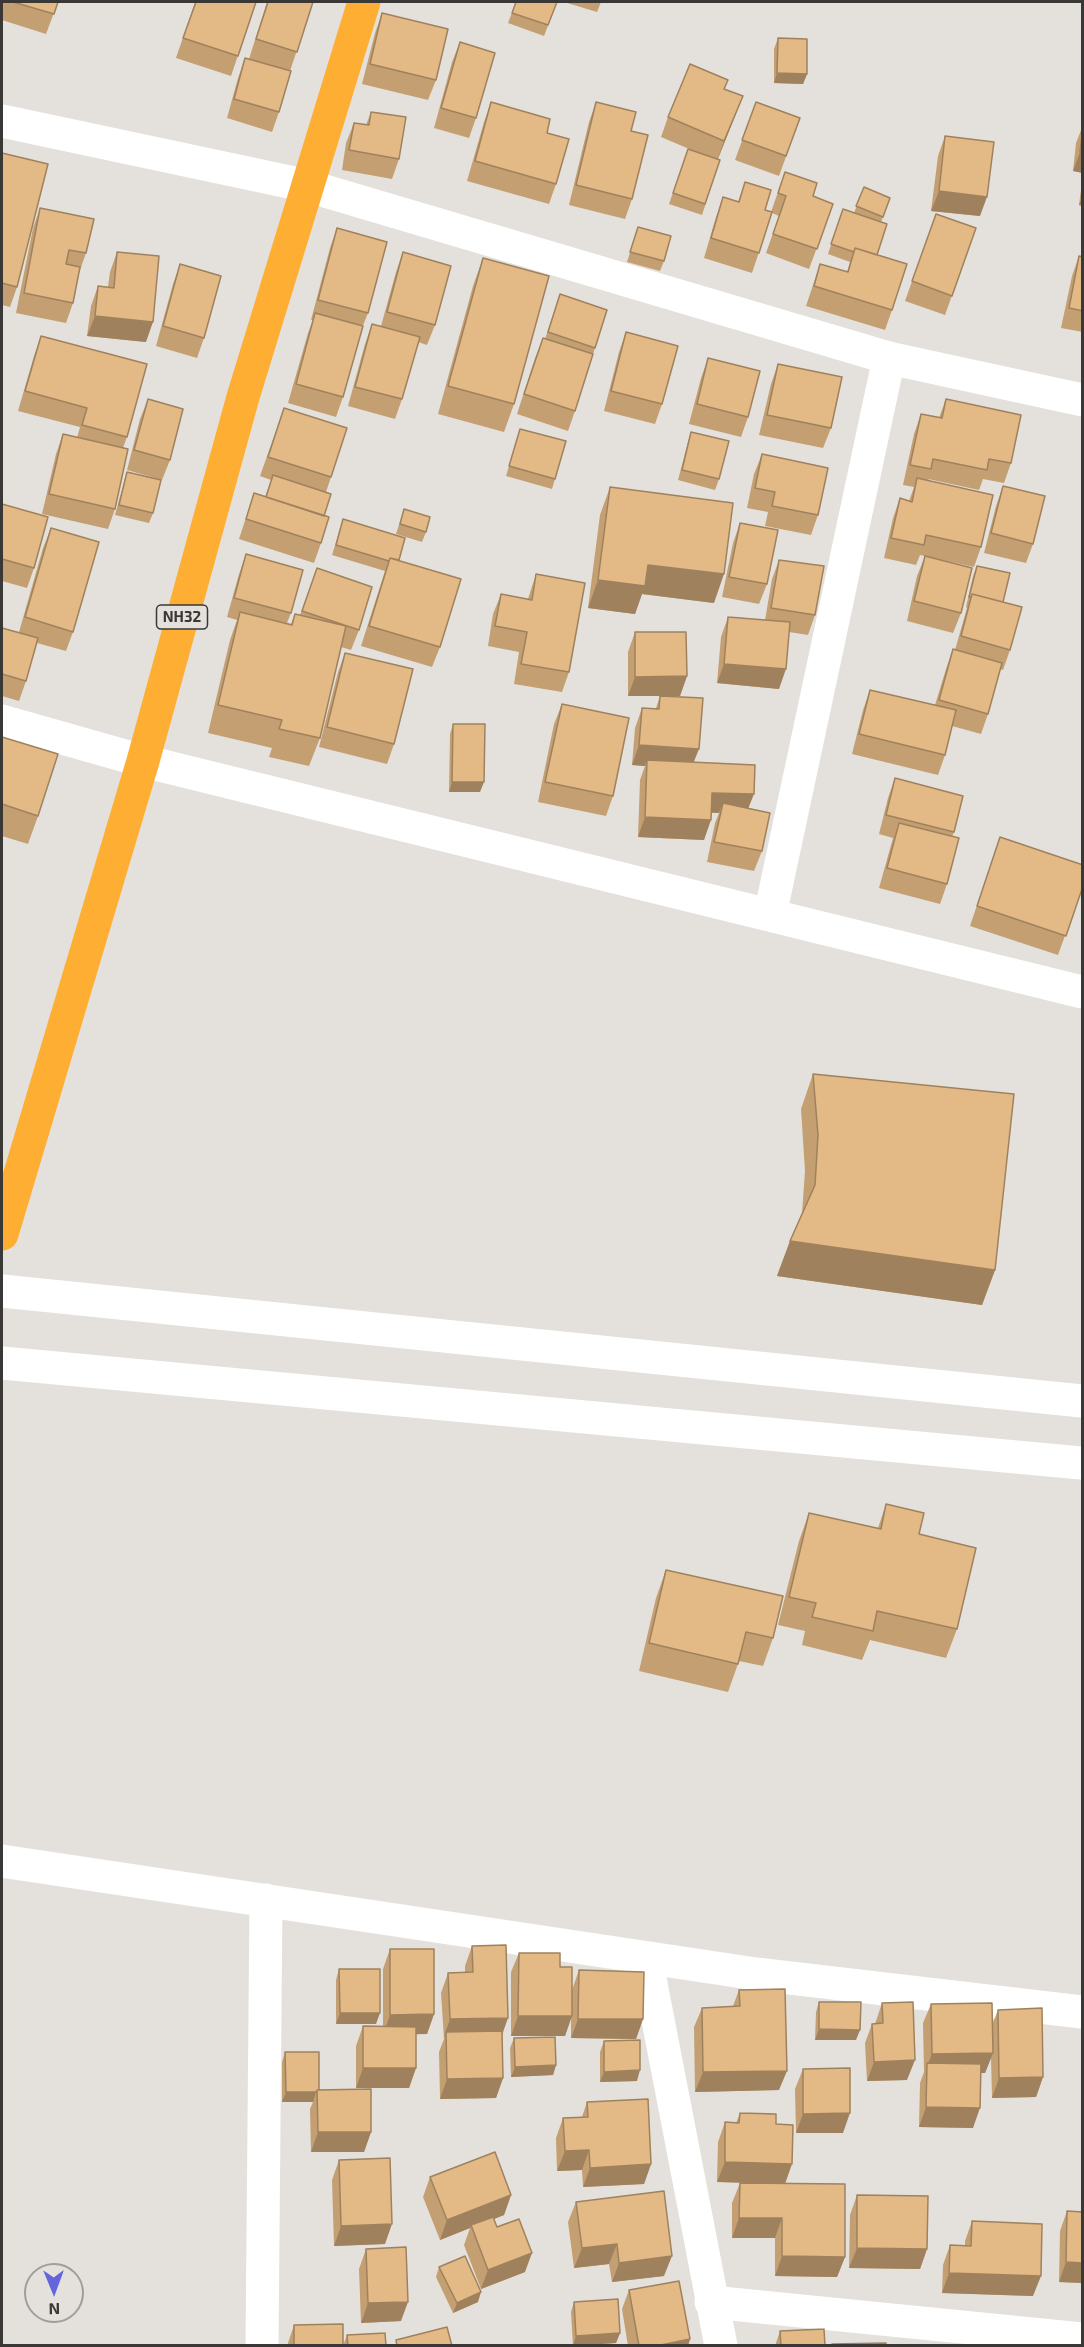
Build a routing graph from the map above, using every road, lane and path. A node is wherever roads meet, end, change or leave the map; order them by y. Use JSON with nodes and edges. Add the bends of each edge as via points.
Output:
{"nodes":[{"id":1,"x":364,"y":2,"type":"edge"},
{"id":2,"x":2,"y":121,"type":"edge"},
{"id":3,"x":308,"y":186,"type":"junction"},
{"id":4,"x":889,"y":358,"type":"junction"},
{"id":5,"x":1083,"y":400,"type":"edge"},
{"id":6,"x":2,"y":721,"type":"edge"},
{"id":7,"x":142,"y":760,"type":"junction"},
{"id":8,"x":770,"y":915,"type":"junction"},
{"id":9,"x":1083,"y":992,"type":"edge"},
{"id":10,"x":2,"y":1234,"type":"edge"},
{"id":11,"x":2,"y":1291,"type":"edge"},
{"id":12,"x":2,"y":1363,"type":"edge"},
{"id":13,"x":1083,"y":1401,"type":"edge"},
{"id":14,"x":1082,"y":1461,"type":"edge"},
{"id":15,"x":2,"y":1861,"type":"edge"},
{"id":16,"x":266,"y":1900,"type":"junction"},
{"id":17,"x":646,"y":1958,"type":"junction"},
{"id":18,"x":1083,"y":2012,"type":"edge"},
{"id":19,"x":711,"y":2302,"type":"junction"},
{"id":20,"x":1083,"y":2339,"type":"edge"},
{"id":21,"x":262,"y":2346,"type":"edge"},
{"id":22,"x":721,"y":2346,"type":"edge"}],
"edges":[{"from":1,"to":3,"type":"highway","number":"NH32"},
{"from":2,"to":3,"type":"street"},
{"from":3,"to":4,"type":"street"},
{"from":3,"to":7,"type":"highway","number":"NH32","via":[[243,398]]},
{"from":4,"to":5,"type":"street"},
{"from":4,"to":8,"type":"street"},
{"from":6,"to":7,"type":"street"},
{"from":7,"to":8,"type":"street"},
{"from":7,"to":10,"type":"highway","number":"NH32"},
{"from":8,"to":9,"type":"street"},
{"from":11,"to":13,"type":"street"},
{"from":12,"to":14,"type":"street"},
{"from":15,"to":16,"type":"street"},
{"from":16,"to":17,"type":"street"},
{"from":16,"to":21,"type":"street"},
{"from":17,"to":18,"type":"street"},
{"from":17,"to":19,"type":"street"},
{"from":19,"to":20,"type":"street"},
{"from":19,"to":22,"type":"street"}]}
